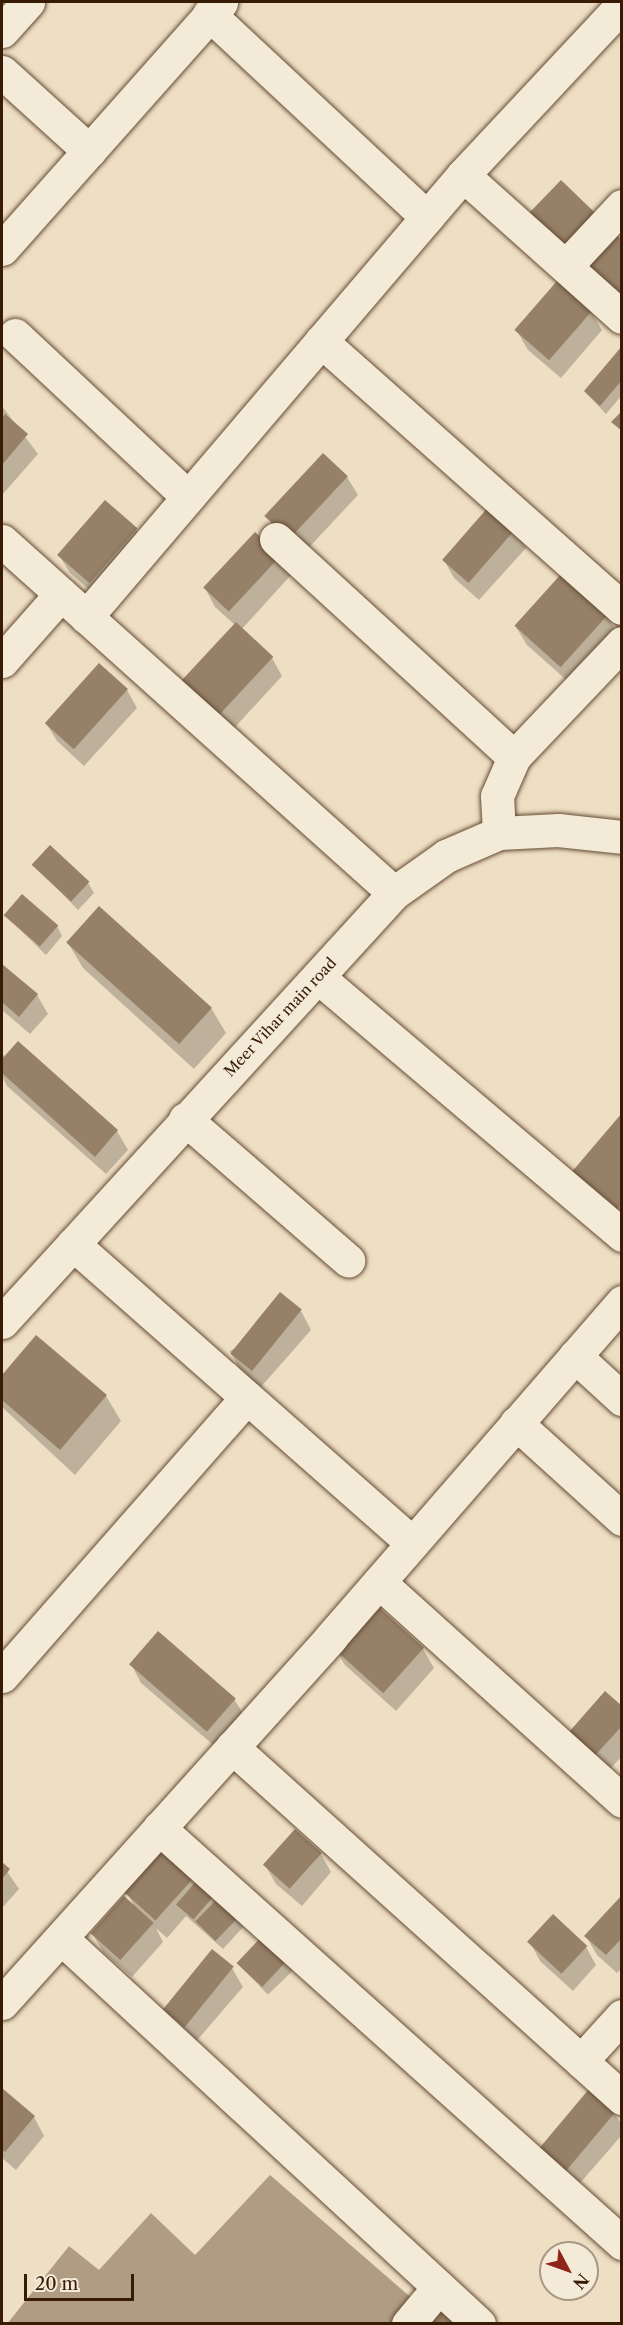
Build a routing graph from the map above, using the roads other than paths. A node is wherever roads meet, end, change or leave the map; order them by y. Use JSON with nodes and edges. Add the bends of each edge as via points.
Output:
{"nodes":[{"id":1,"x":28,"y":2,"type":"edge"},
{"id":2,"x":621,"y":5,"type":"edge"},
{"id":3,"x":215,"y":8,"type":"edge"},
{"id":4,"x":2,"y":31,"type":"edge"},
{"id":5,"x":2,"y":72,"type":"edge"},
{"id":6,"x":89,"y":151,"type":"junction"},
{"id":7,"x":463,"y":175,"type":"junction"},
{"id":8,"x":621,"y":206,"type":"edge"},
{"id":9,"x":427,"y":217,"type":"junction"},
{"id":10,"x":2,"y":249,"type":"edge"},
{"id":11,"x":566,"y":266,"type":"junction"},
{"id":12,"x":621,"y":317,"type":"edge"},
{"id":13,"x":15,"y":335,"type":"dead end"},
{"id":14,"x":321,"y":341,"type":"junction"},
{"id":15,"x":188,"y":497,"type":"junction"},
{"id":16,"x":276,"y":539,"type":"dead end"},
{"id":17,"x":2,"y":541,"type":"edge"},
{"id":18,"x":61,"y":594,"type":"junction"},
{"id":19,"x":621,"y":608,"type":"edge"},
{"id":20,"x":87,"y":617,"type":"junction"},
{"id":21,"x":621,"y":644,"type":"edge"},
{"id":22,"x":2,"y":661,"type":"edge"},
{"id":23,"x":514,"y":757,"type":"junction"},
{"id":24,"x":499,"y":833,"type":"junction"},
{"id":25,"x":621,"y":837,"type":"edge"},
{"id":26,"x":394,"y":893,"type":"junction"},
{"id":27,"x":318,"y":977,"type":"junction"},
{"id":28,"x":184,"y":1119,"type":"junction"},
{"id":29,"x":621,"y":1235,"type":"edge"},
{"id":30,"x":73,"y":1244,"type":"junction"},
{"id":31,"x":348,"y":1260,"type":"dead end"},
{"id":32,"x":621,"y":1302,"type":"edge"},
{"id":33,"x":2,"y":1322,"type":"edge"},
{"id":34,"x":575,"y":1356,"type":"junction"},
{"id":35,"x":247,"y":1397,"type":"junction"},
{"id":36,"x":621,"y":1399,"type":"edge"},
{"id":37,"x":516,"y":1423,"type":"junction"},
{"id":38,"x":621,"y":1519,"type":"edge"},
{"id":39,"x":412,"y":1543,"type":"junction"},
{"id":40,"x":379,"y":1582,"type":"junction"},
{"id":41,"x":2,"y":1676,"type":"edge"},
{"id":42,"x":232,"y":1747,"type":"junction"},
{"id":43,"x":621,"y":1801,"type":"edge"},
{"id":44,"x":159,"y":1828,"type":"junction"},
{"id":45,"x":61,"y":1938,"type":"junction"},
{"id":46,"x":2,"y":2003,"type":"edge"},
{"id":47,"x":621,"y":2016,"type":"edge"},
{"id":48,"x":582,"y":2061,"type":"junction"},
{"id":49,"x":621,"y":2097,"type":"edge"},
{"id":50,"x":621,"y":2243,"type":"edge"},
{"id":51,"x":439,"y":2287,"type":"junction"},
{"id":52,"x":408,"y":2324,"type":"edge"},
{"id":53,"x":479,"y":2324,"type":"edge"}],
"edges":[{"from":1,"to":4,"type":"street"},
{"from":2,"to":7,"type":"street"},
{"from":3,"to":6,"type":"street"},
{"from":3,"to":9,"type":"street"},
{"from":5,"to":6,"type":"street"},
{"from":6,"to":10,"type":"street"},
{"from":7,"to":9,"type":"street"},
{"from":7,"to":11,"type":"street"},
{"from":8,"to":11,"type":"street"},
{"from":9,"to":14,"type":"street"},
{"from":11,"to":12,"type":"street"},
{"from":13,"to":15,"type":"street"},
{"from":14,"to":15,"type":"street"},
{"from":14,"to":19,"type":"street"},
{"from":15,"to":20,"type":"street"},
{"from":16,"to":23,"type":"street"},
{"from":17,"to":18,"type":"street"},
{"from":18,"to":20,"type":"street"},
{"from":18,"to":22,"type":"street"},
{"from":20,"to":26,"type":"street"},
{"from":21,"to":23,"type":"street"},
{"from":23,"to":24,"type":"street","via":[[497,796]]},
{"from":24,"to":25,"type":"street","name":"Meer Vihar main road","via":[[558,830]]},
{"from":24,"to":26,"type":"street","name":"Meer Vihar main road","via":[[446,856]]},
{"from":26,"to":27,"type":"street","name":"Meer Vihar main road"},
{"from":27,"to":28,"type":"street","name":"Meer Vihar main road"},
{"from":27,"to":29,"type":"street"},
{"from":28,"to":30,"type":"street","name":"Meer Vihar main road"},
{"from":28,"to":31,"type":"street"},
{"from":30,"to":33,"type":"street","name":"Meer Vihar main road"},
{"from":30,"to":35,"type":"street"},
{"from":32,"to":34,"type":"street"},
{"from":34,"to":36,"type":"street"},
{"from":34,"to":37,"type":"street"},
{"from":35,"to":39,"type":"street"},
{"from":35,"to":41,"type":"street"},
{"from":37,"to":38,"type":"street"},
{"from":37,"to":39,"type":"street"},
{"from":39,"to":40,"type":"street"},
{"from":40,"to":42,"type":"street"},
{"from":40,"to":43,"type":"street"},
{"from":42,"to":44,"type":"street"},
{"from":42,"to":48,"type":"street"},
{"from":44,"to":45,"type":"street"},
{"from":44,"to":50,"type":"street"},
{"from":45,"to":46,"type":"street"},
{"from":45,"to":51,"type":"street"},
{"from":47,"to":48,"type":"street"},
{"from":48,"to":49,"type":"street"},
{"from":51,"to":52,"type":"street"},
{"from":51,"to":53,"type":"street"}]}
